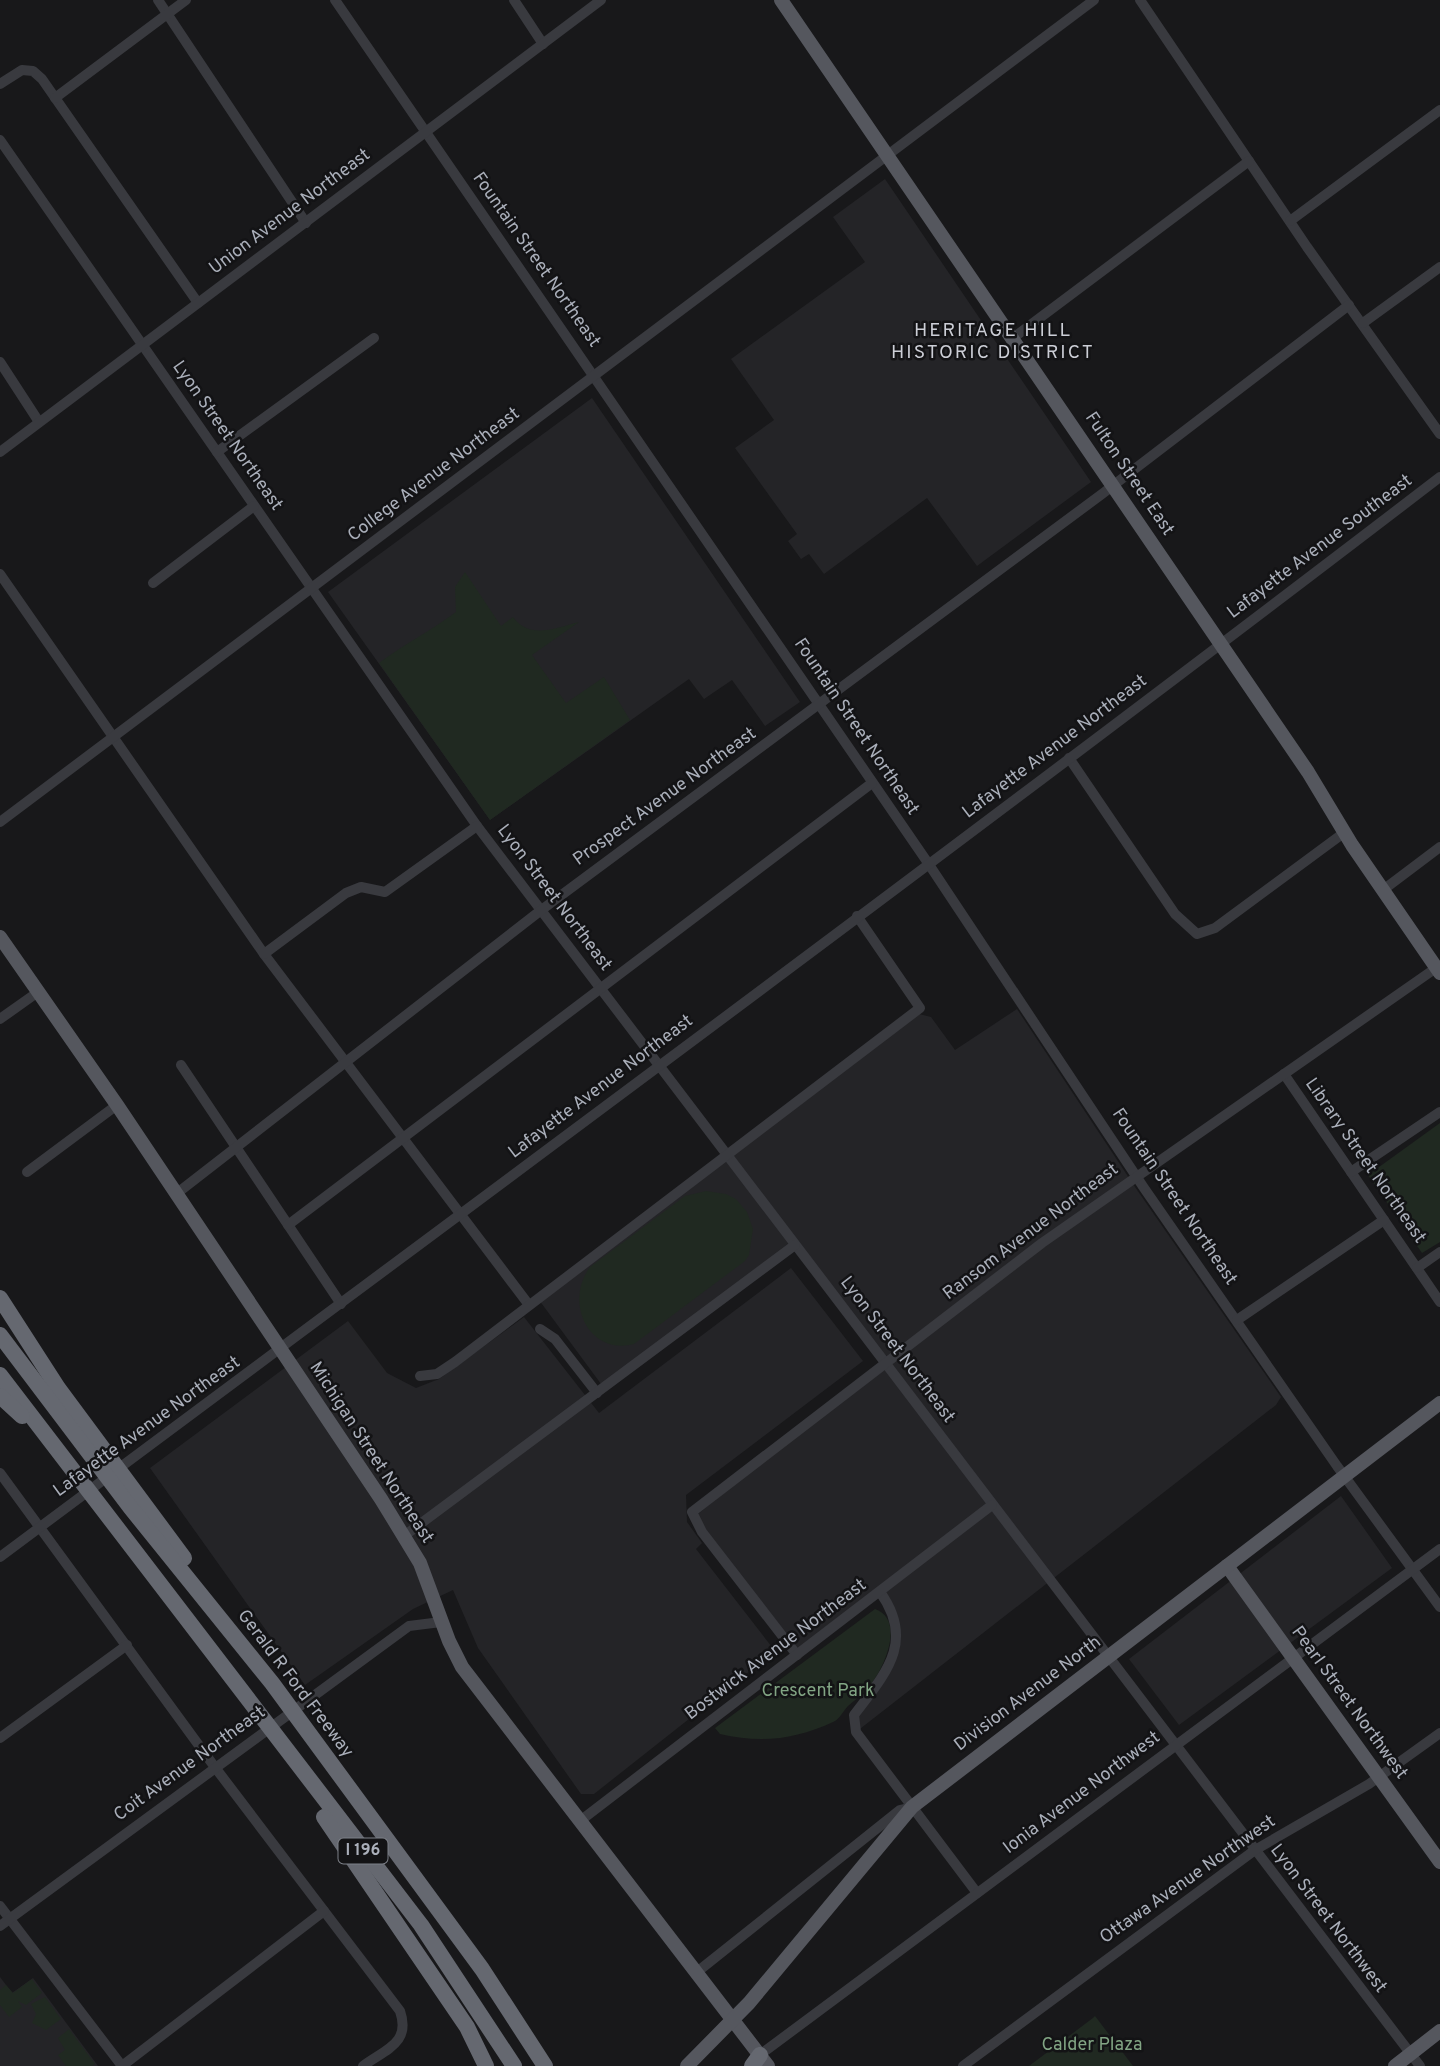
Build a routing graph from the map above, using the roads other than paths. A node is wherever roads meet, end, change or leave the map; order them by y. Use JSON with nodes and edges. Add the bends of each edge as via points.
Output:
{"nodes":[{"id":1,"x":158,"y":0,"type":"edge"},
{"id":2,"x":186,"y":0,"type":"edge"},
{"id":3,"x":335,"y":0,"type":"edge"},
{"id":4,"x":514,"y":0,"type":"edge"},
{"id":5,"x":601,"y":0,"type":"edge"},
{"id":6,"x":781,"y":0,"type":"edge"},
{"id":7,"x":1094,"y":0,"type":"edge"},
{"id":8,"x":1140,"y":0,"type":"edge"},
{"id":9,"x":168,"y":14,"type":"junction"},
{"id":10,"x":543,"y":44,"type":"junction"},
{"id":11,"x":0,"y":84,"type":"edge"},
{"id":12,"x":55,"y":97,"type":"junction"},
{"id":13,"x":1440,"y":110,"type":"edge"},
{"id":14,"x":427,"y":132,"type":"junction"},
{"id":15,"x":0,"y":140,"type":"edge"},
{"id":16,"x":888,"y":156,"type":"junction"},
{"id":17,"x":1249,"y":161,"type":"junction"},
{"id":18,"x":1290,"y":221,"type":"junction"},
{"id":19,"x":306,"y":223,"type":"junction"},
{"id":20,"x":1440,"y":267,"type":"edge"},
{"id":21,"x":198,"y":303,"type":"junction"},
{"id":22,"x":1349,"y":305,"type":"junction"},
{"id":23,"x":1363,"y":323,"type":"junction"},
{"id":24,"x":374,"y":338,"type":"dead end"},
{"id":25,"x":1013,"y":338,"type":"junction"},
{"id":26,"x":143,"y":345,"type":"junction"},
{"id":27,"x":0,"y":362,"type":"edge"},
{"id":28,"x":595,"y":376,"type":"junction"},
{"id":29,"x":39,"y":422,"type":"junction"},
{"id":30,"x":1440,"y":435,"type":"edge"},
{"id":31,"x":0,"y":452,"type":"edge"},
{"id":32,"x":217,"y":452,"type":"junction"},
{"id":33,"x":1440,"y":477,"type":"edge"},
{"id":34,"x":1113,"y":485,"type":"junction"},
{"id":35,"x":254,"y":506,"type":"junction"},
{"id":36,"x":0,"y":574,"type":"edge"},
{"id":37,"x":153,"y":583,"type":"dead end"},
{"id":38,"x":312,"y":590,"type":"junction"},
{"id":39,"x":1222,"y":644,"type":"junction"},
{"id":40,"x":819,"y":704,"type":"junction"},
{"id":41,"x":115,"y":737,"type":"junction"},
{"id":42,"x":1069,"y":758,"type":"junction"},
{"id":43,"x":872,"y":783,"type":"junction"},
{"id":44,"x":0,"y":822,"type":"edge"},
{"id":45,"x":477,"y":826,"type":"junction"},
{"id":46,"x":1345,"y":832,"type":"junction"},
{"id":47,"x":1440,"y":847,"type":"edge"},
{"id":48,"x":928,"y":863,"type":"junction"},
{"id":49,"x":1383,"y":890,"type":"junction"},
{"id":50,"x":540,"y":911,"type":"junction"},
{"id":51,"x":857,"y":916,"type":"junction"},
{"id":52,"x":0,"y":937,"type":"edge"},
{"id":53,"x":264,"y":954,"type":"junction"},
{"id":54,"x":1438,"y":970,"type":"edge"},
{"id":55,"x":602,"y":990,"type":"junction"},
{"id":56,"x":38,"y":992,"type":"junction"},
{"id":57,"x":0,"y":1019,"type":"edge"},
{"id":58,"x":344,"y":1061,"type":"junction"},
{"id":59,"x":181,"y":1065,"type":"dead end"},
{"id":60,"x":658,"y":1065,"type":"junction"},
{"id":61,"x":1284,"y":1074,"type":"junction"},
{"id":62,"x":117,"y":1105,"type":"junction"},
{"id":63,"x":1440,"y":1112,"type":"edge"},
{"id":64,"x":402,"y":1138,"type":"junction"},
{"id":65,"x":235,"y":1147,"type":"junction"},
{"id":66,"x":727,"y":1155,"type":"junction"},
{"id":67,"x":27,"y":1172,"type":"dead end"},
{"id":68,"x":1352,"y":1172,"type":"junction"},
{"id":69,"x":1137,"y":1176,"type":"junction"},
{"id":70,"x":176,"y":1194,"type":"junction"},
{"id":71,"x":461,"y":1214,"type":"junction"},
{"id":72,"x":1384,"y":1220,"type":"junction"},
{"id":73,"x":288,"y":1225,"type":"junction"},
{"id":74,"x":795,"y":1245,"type":"junction"},
{"id":75,"x":1440,"y":1252,"type":"edge"},
{"id":76,"x":1417,"y":1268,"type":"junction"},
{"id":77,"x":0,"y":1298,"type":"edge"},
{"id":78,"x":1440,"y":1302,"type":"edge"},
{"id":79,"x":341,"y":1304,"type":"junction"},
{"id":80,"x":529,"y":1305,"type":"junction"},
{"id":81,"x":1237,"y":1320,"type":"junction"},
{"id":82,"x":540,"y":1329,"type":"dead end"},
{"id":83,"x":0,"y":1335,"type":"edge"},
{"id":84,"x":281,"y":1351,"type":"junction"},
{"id":85,"x":885,"y":1363,"type":"junction"},
{"id":86,"x":0,"y":1375,"type":"edge"},
{"id":87,"x":421,"y":1376,"type":"dead end"},
{"id":88,"x":597,"y":1393,"type":"junction"},
{"id":89,"x":0,"y":1396,"type":"edge"},
{"id":90,"x":1440,"y":1403,"type":"edge"},
{"id":91,"x":52,"y":1444,"type":"junction"},
{"id":92,"x":96,"y":1451,"type":"junction"},
{"id":93,"x":0,"y":1473,"type":"edge"},
{"id":94,"x":1345,"y":1476,"type":"junction"},
{"id":95,"x":992,"y":1505,"type":"junction"},
{"id":96,"x":41,"y":1526,"type":"junction"},
{"id":97,"x":404,"y":1536,"type":"junction"},
{"id":98,"x":1440,"y":1549,"type":"edge"},
{"id":99,"x":0,"y":1556,"type":"edge"},
{"id":100,"x":1227,"y":1566,"type":"junction"},
{"id":101,"x":1413,"y":1569,"type":"junction"},
{"id":102,"x":880,"y":1592,"type":"junction"},
{"id":103,"x":1440,"y":1607,"type":"edge"},
{"id":104,"x":441,"y":1622,"type":"junction"},
{"id":105,"x":203,"y":1643,"type":"junction"},
{"id":106,"x":127,"y":1645,"type":"junction"},
{"id":107,"x":797,"y":1655,"type":"junction"},
{"id":108,"x":1108,"y":1658,"type":"junction"},
{"id":109,"x":1293,"y":1658,"type":"junction"},
{"id":110,"x":1440,"y":1733,"type":"edge"},
{"id":111,"x":0,"y":1738,"type":"edge"},
{"id":112,"x":1175,"y":1745,"type":"junction"},
{"id":113,"x":214,"y":1766,"type":"junction"},
{"id":114,"x":1379,"y":1778,"type":"junction"},
{"id":115,"x":912,"y":1807,"type":"junction"},
{"id":116,"x":580,"y":1821,"type":"junction"},
{"id":117,"x":1255,"y":1850,"type":"junction"},
{"id":118,"x":1440,"y":1862,"type":"edge"},
{"id":119,"x":977,"y":1894,"type":"junction"},
{"id":120,"x":0,"y":1906,"type":"edge"},
{"id":121,"x":324,"y":1911,"type":"junction"},
{"id":122,"x":5,"y":1922,"type":"edge"},
{"id":123,"x":697,"y":1972,"type":"junction"},
{"id":124,"x":1440,"y":2031,"type":"edge"},
{"id":125,"x":1411,"y":2054,"type":"junction"},
{"id":126,"x":757,"y":2058,"type":"edge"},
{"id":127,"x":122,"y":2066,"type":"edge"},
{"id":128,"x":363,"y":2066,"type":"edge"},
{"id":129,"x":486,"y":2066,"type":"edge"},
{"id":130,"x":514,"y":2066,"type":"edge"},
{"id":131,"x":545,"y":2066,"type":"edge"},
{"id":132,"x":687,"y":2066,"type":"edge"},
{"id":133,"x":746,"y":2066,"type":"edge"},
{"id":134,"x":962,"y":2066,"type":"edge"},
{"id":135,"x":1395,"y":2066,"type":"edge"},
{"id":136,"x":1420,"y":2066,"type":"edge"}],
"edges":[{"from":1,"to":9,"type":"street"},
{"from":2,"to":9,"type":"street"},
{"from":3,"to":14,"type":"street","name":"Fountain Street Northeast"},
{"from":4,"to":10,"type":"street"},
{"from":5,"to":10,"type":"street","name":"Union Avenue Northeast"},
{"from":6,"to":16,"type":"main road","name":"Fulton Street East"},
{"from":7,"to":16,"type":"street","name":"College Avenue Northeast"},
{"from":8,"to":17,"type":"street"},
{"from":9,"to":12,"type":"street"},
{"from":9,"to":19,"type":"street"},
{"from":10,"to":14,"type":"street","name":"Union Avenue Northeast"},
{"from":11,"to":12,"type":"street","via":[[22,70],[33,71]]},
{"from":12,"to":21,"type":"street"},
{"from":13,"to":18,"type":"street"},
{"from":14,"to":19,"type":"street","name":"Union Avenue Northeast"},
{"from":14,"to":28,"type":"street","name":"Fountain Street Northeast"},
{"from":15,"to":26,"type":"street","name":"Lyon Street Northeast"},
{"from":16,"to":25,"type":"main road","name":"Fulton Street East"},
{"from":16,"to":28,"type":"street","name":"College Avenue Northeast"},
{"from":17,"to":18,"type":"street"},
{"from":17,"to":25,"type":"street"},
{"from":18,"to":22,"type":"street"},
{"from":19,"to":21,"type":"street","name":"Union Avenue Northeast"},
{"from":20,"to":23,"type":"street"},
{"from":21,"to":26,"type":"street","name":"Union Avenue Northeast"},
{"from":22,"to":23,"type":"street"},
{"from":22,"to":34,"type":"street","name":"Prospect Avenue Northeast"},
{"from":23,"to":30,"type":"street"},
{"from":24,"to":32,"type":"street"},
{"from":25,"to":34,"type":"main road","name":"Fulton Street East"},
{"from":26,"to":29,"type":"street","name":"Union Avenue Northeast"},
{"from":26,"to":32,"type":"street","name":"Lyon Street Northeast"},
{"from":27,"to":29,"type":"street"},
{"from":28,"to":38,"type":"street","name":"College Avenue Northeast"},
{"from":28,"to":40,"type":"street","name":"Fountain Street Northeast"},
{"from":29,"to":31,"type":"street","name":"Union Avenue Northeast"},
{"from":32,"to":35,"type":"street","name":"Lyon Street Northeast"},
{"from":33,"to":39,"type":"street","name":"Lafayette Avenue Southeast"},
{"from":34,"to":39,"type":"main road","name":"Fulton Street East"},
{"from":34,"to":40,"type":"street","name":"Prospect Avenue Northeast"},
{"from":35,"to":37,"type":"street"},
{"from":35,"to":38,"type":"street","name":"Lyon Street Northeast"},
{"from":36,"to":41,"type":"street"},
{"from":38,"to":41,"type":"street","name":"College Avenue Northeast"},
{"from":38,"to":45,"type":"street","name":"Lyon Street Northeast"},
{"from":39,"to":42,"type":"street","name":"Lafayette Avenue Northeast"},
{"from":39,"to":46,"type":"main road","name":"Fulton Street East"},
{"from":40,"to":43,"type":"street","name":"Fountain Street Northeast"},
{"from":40,"to":50,"type":"street","name":"Prospect Avenue Northeast"},
{"from":41,"to":44,"type":"street","name":"College Avenue Northeast"},
{"from":41,"to":53,"type":"street"},
{"from":42,"to":46,"type":"street","via":[[1175,914],[1188,928],[1205,933]]},
{"from":42,"to":48,"type":"street","name":"Lafayette Avenue Northeast"},
{"from":43,"to":48,"type":"street","name":"Fountain Street Northeast"},
{"from":43,"to":55,"type":"street"},
{"from":45,"to":50,"type":"street","name":"Lyon Street Northeast"},
{"from":45,"to":53,"type":"street","via":[[386,892],[361,887],[346,893]]},
{"from":46,"to":49,"type":"main road","name":"Fulton Street East"},
{"from":47,"to":49,"type":"street"},
{"from":48,"to":51,"type":"street","name":"Lafayette Avenue Northeast"},
{"from":48,"to":69,"type":"street","name":"Fountain Street Northeast"},
{"from":49,"to":54,"type":"main road","name":"Fulton Street East"},
{"from":50,"to":55,"type":"street","name":"Lyon Street Northeast"},
{"from":50,"to":58,"type":"street","name":"Prospect Avenue Northeast"},
{"from":51,"to":60,"type":"street","name":"Lafayette Avenue Northeast"},
{"from":51,"to":66,"type":"street","via":[[920,1008]]},
{"from":52,"to":56,"type":"main road","name":"Michigan Street Northeast"},
{"from":53,"to":58,"type":"street"},
{"from":54,"to":61,"type":"street","name":"Ransom Avenue Northeast"},
{"from":55,"to":60,"type":"street","name":"Lyon Street Northeast"},
{"from":55,"to":64,"type":"street"},
{"from":56,"to":57,"type":"street"},
{"from":56,"to":62,"type":"main road","name":"Michigan Street Northeast"},
{"from":58,"to":64,"type":"street"},
{"from":58,"to":65,"type":"street","name":"Prospect Avenue Northeast"},
{"from":59,"to":65,"type":"street"},
{"from":60,"to":66,"type":"street","name":"Lyon Street Northeast"},
{"from":60,"to":71,"type":"street","name":"Lafayette Avenue Northeast"},
{"from":61,"to":68,"type":"street","name":"Library Street Northeast"},
{"from":61,"to":69,"type":"street","name":"Ransom Avenue Northeast"},
{"from":62,"to":67,"type":"street"},
{"from":62,"to":70,"type":"main road","name":"Michigan Street Northeast"},
{"from":63,"to":68,"type":"street"},
{"from":64,"to":71,"type":"street"},
{"from":64,"to":73,"type":"street"},
{"from":65,"to":70,"type":"street","name":"Prospect Avenue Northeast"},
{"from":65,"to":73,"type":"street"},
{"from":66,"to":74,"type":"street","name":"Lyon Street Northeast"},
{"from":66,"to":80,"type":"street"},
{"from":68,"to":72,"type":"street","name":"Library Street Northeast"},
{"from":69,"to":81,"type":"street","name":"Fountain Street Northeast"},
{"from":69,"to":85,"type":"street","name":"Ransom Avenue Northeast"},
{"from":70,"to":84,"type":"main road","name":"Michigan Street Northeast"},
{"from":71,"to":79,"type":"street","name":"Lafayette Avenue Northeast"},
{"from":71,"to":80,"type":"street"},
{"from":72,"to":76,"type":"street","name":"Library Street Northeast"},
{"from":72,"to":81,"type":"street"},
{"from":73,"to":79,"type":"street"},
{"from":74,"to":85,"type":"street","name":"Lyon Street Northeast"},
{"from":74,"to":88,"type":"street"},
{"from":75,"to":76,"type":"street"},
{"from":76,"to":78,"type":"street","name":"Library Street Northeast"},
{"from":77,"to":92,"type":"highway"},
{"from":79,"to":84,"type":"street","name":"Lafayette Avenue Northeast"},
{"from":80,"to":87,"type":"street","via":[[437,1374]]},
{"from":81,"to":94,"type":"street","name":"Fountain Street Northeast"},
{"from":82,"to":88,"type":"street","via":[[555,1339]]},
{"from":83,"to":92,"type":"highway"},
{"from":84,"to":96,"type":"street","name":"Lafayette Avenue Northeast"},
{"from":84,"to":97,"type":"main road","name":"Michigan Street Northeast"},
{"from":85,"to":95,"type":"street","name":"Lyon Street Northeast"},
{"from":85,"to":107,"type":"street","name":"Ransom Avenue Northeast","via":[[691,1513]]},
{"from":86,"to":91,"type":"highway","number":"I 196"},
{"from":88,"to":97,"type":"street"},
{"from":89,"to":91,"type":"highway"},
{"from":90,"to":94,"type":"main road","name":"Division Avenue North"},
{"from":91,"to":105,"type":"highway","number":"I 196"},
{"from":92,"to":131,"type":"highway","name":"Gerald R Ford Freeway","number":"I 196","via":[[482,1969]]},
{"from":93,"to":96,"type":"street"},
{"from":94,"to":100,"type":"main road","name":"Division Avenue North"},
{"from":94,"to":101,"type":"street","name":"Fountain Street Northeast"},
{"from":95,"to":102,"type":"street","name":"Bostwick Avenue Northeast"},
{"from":95,"to":108,"type":"street","name":"Lyon Street Northeast"},
{"from":96,"to":99,"type":"street","name":"Lafayette Avenue Northeast"},
{"from":96,"to":106,"type":"street"},
{"from":97,"to":104,"type":"main road","name":"Michigan Street Northeast","via":[[420,1563]]},
{"from":98,"to":101,"type":"street","name":"Ionia Avenue Northwest"},
{"from":100,"to":108,"type":"main road","name":"Division Avenue North"},
{"from":100,"to":109,"type":"main road","name":"Pearl Street Northwest"},
{"from":101,"to":103,"type":"street","name":"Fountain Street Northeast"},
{"from":101,"to":109,"type":"street","name":"Ionia Avenue Northwest"},
{"from":102,"to":107,"type":"street","name":"Bostwick Avenue Northeast"},
{"from":102,"to":115,"type":"street","via":[[896,1620],[894,1650],[887,1672],[854,1715],[853,1724]]},
{"from":104,"to":113,"type":"street","name":"Coit Avenue Northeast","via":[[409,1626]]},
{"from":104,"to":116,"type":"main road","name":"Michigan Street Northeast","via":[[455,1655],[479,1691]]},
{"from":105,"to":129,"type":"highway","via":[[412,1942],[467,2026]]},
{"from":105,"to":130,"type":"highway","number":"I 196","via":[[421,1925]]},
{"from":106,"to":111,"type":"street"},
{"from":106,"to":113,"type":"street"},
{"from":107,"to":116,"type":"street","name":"Bostwick Avenue Northeast"},
{"from":108,"to":112,"type":"street","name":"Lyon Street Northwest"},
{"from":108,"to":115,"type":"main road","name":"Division Avenue North"},
{"from":109,"to":112,"type":"street","name":"Ionia Avenue Northwest"},
{"from":109,"to":114,"type":"main road","name":"Pearl Street Northwest"},
{"from":110,"to":114,"type":"street","name":"Ottawa Avenue Northwest"},
{"from":112,"to":117,"type":"street","name":"Lyon Street Northwest"},
{"from":112,"to":119,"type":"street","name":"Ionia Avenue Northwest"},
{"from":113,"to":121,"type":"street"},
{"from":113,"to":122,"type":"street","name":"Coit Avenue Northeast"},
{"from":114,"to":117,"type":"street","name":"Ottawa Avenue Northwest"},
{"from":114,"to":118,"type":"main road","name":"Pearl Street Northwest"},
{"from":115,"to":119,"type":"street"},
{"from":115,"to":123,"type":"street","via":[[900,1810]]},
{"from":115,"to":132,"type":"main road","name":"Division Avenue North","via":[[749,2003]]},
{"from":116,"to":123,"type":"main road","name":"Michigan Street Northeast"},
{"from":117,"to":125,"type":"street","name":"Lyon Street Northwest"},
{"from":117,"to":134,"type":"street","name":"Ottawa Avenue Northwest"},
{"from":119,"to":126,"type":"street","name":"Ionia Avenue Northwest"},
{"from":120,"to":122,"type":"street"},
{"from":121,"to":127,"type":"street"},
{"from":121,"to":128,"type":"street","via":[[400,2011],[405,2029]]},
{"from":122,"to":127,"type":"street"},
{"from":123,"to":126,"type":"main road","name":"Michigan Street Northeast"},
{"from":124,"to":125,"type":"main road"},
{"from":125,"to":135,"type":"main road"},
{"from":125,"to":136,"type":"street","name":"Lyon Street Northwest"},
{"from":126,"to":133,"type":"street","name":"Ionia Avenue Northwest"}]}
